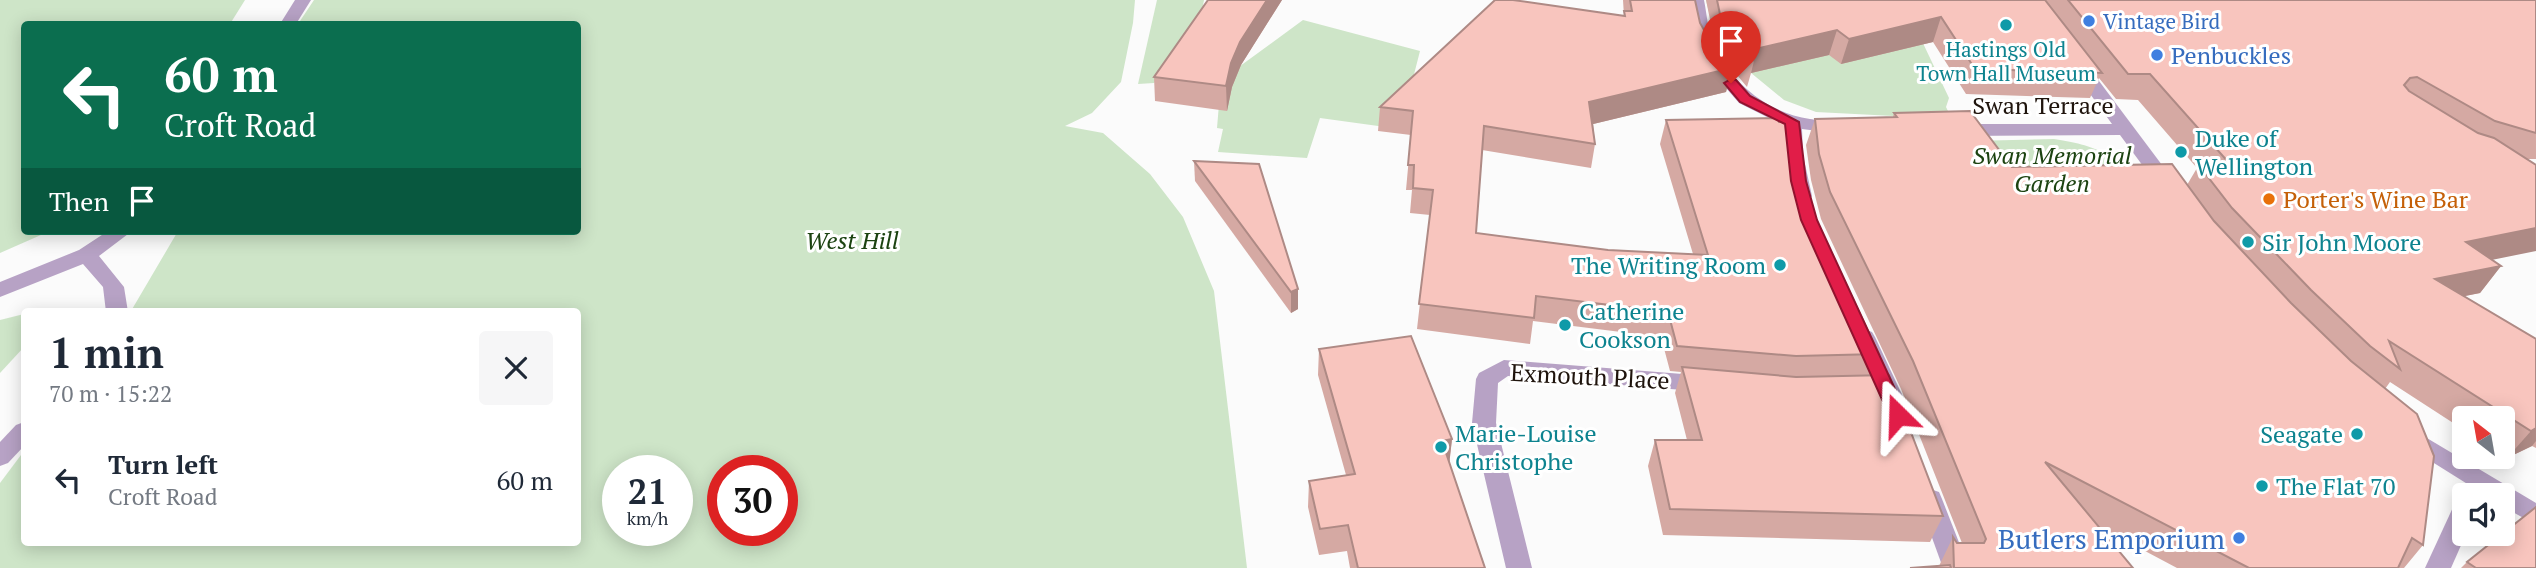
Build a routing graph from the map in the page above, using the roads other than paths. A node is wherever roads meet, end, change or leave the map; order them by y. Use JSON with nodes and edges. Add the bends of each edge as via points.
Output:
{"nodes":[{"id":1,"x":303,"y":0,"type":"edge"},
{"id":2,"x":1696,"y":0,"type":"edge"},
{"id":3,"x":290,"y":21,"type":"edge"},
{"id":4,"x":2063,"y":46,"type":"edge"},
{"id":5,"x":1792,"y":122,"type":"junction"},
{"id":6,"x":2126,"y":129,"type":"junction"},
{"id":7,"x":1865,"y":130,"type":"edge"},
{"id":8,"x":1943,"y":130,"type":"edge"},
{"id":9,"x":2175,"y":196,"type":"edge"},
{"id":10,"x":1809,"y":220,"type":"edge"},
{"id":11,"x":116,"y":235,"type":"edge"},
{"id":12,"x":86,"y":255,"type":"junction"},
{"id":13,"x":0,"y":290,"type":"edge"},
{"id":14,"x":118,"y":308,"type":"edge"},
{"id":15,"x":1854,"y":316,"type":"edge"},
{"id":16,"x":1736,"y":387,"type":"edge"},
{"id":17,"x":1863,"y":390,"type":"edge"},
{"id":18,"x":1888,"y":390,"type":"junction"},
{"id":19,"x":1898,"y":415,"type":"edge"},
{"id":20,"x":2391,"y":422,"type":"edge"},
{"id":21,"x":21,"y":434,"type":"edge"},
{"id":22,"x":0,"y":457,"type":"edge"},
{"id":23,"x":1922,"y":479,"type":"edge"},
{"id":24,"x":2468,"y":483,"type":"edge"},
{"id":25,"x":2515,"y":506,"type":"edge"},
{"id":26,"x":2536,"y":515,"type":"edge"},
{"id":27,"x":2452,"y":537,"type":"edge"},
{"id":28,"x":1519,"y":568,"type":"edge"},
{"id":29,"x":1956,"y":568,"type":"edge"},
{"id":30,"x":2438,"y":568,"type":"edge"}],
"edges":[{"from":1,"to":3,"type":"street"},
{"from":2,"to":5,"type":"street","via":[[1705,45],[1719,69],[1745,99]]},
{"from":4,"to":6,"type":"street"},
{"from":5,"to":7,"type":"street"},
{"from":5,"to":10,"type":"street","via":[[1798,181]]},
{"from":6,"to":8,"type":"street","name":"Swan Terrace"},
{"from":6,"to":9,"type":"street"},
{"from":11,"to":12,"type":"street"},
{"from":12,"to":13,"type":"street"},
{"from":12,"to":14,"type":"street","via":[[113,282]]},
{"from":15,"to":18,"type":"street"},
{"from":16,"to":28,"type":"street","name":"Exmouth Place","via":[[1504,369],[1487,379],[1484,423]]},
{"from":17,"to":18,"type":"street"},
{"from":18,"to":19,"type":"street"},
{"from":20,"to":24,"type":"street"},
{"from":21,"to":22,"type":"street"},
{"from":23,"to":29,"type":"street"},
{"from":25,"to":26,"type":"street"},
{"from":27,"to":30,"type":"street"}]}
